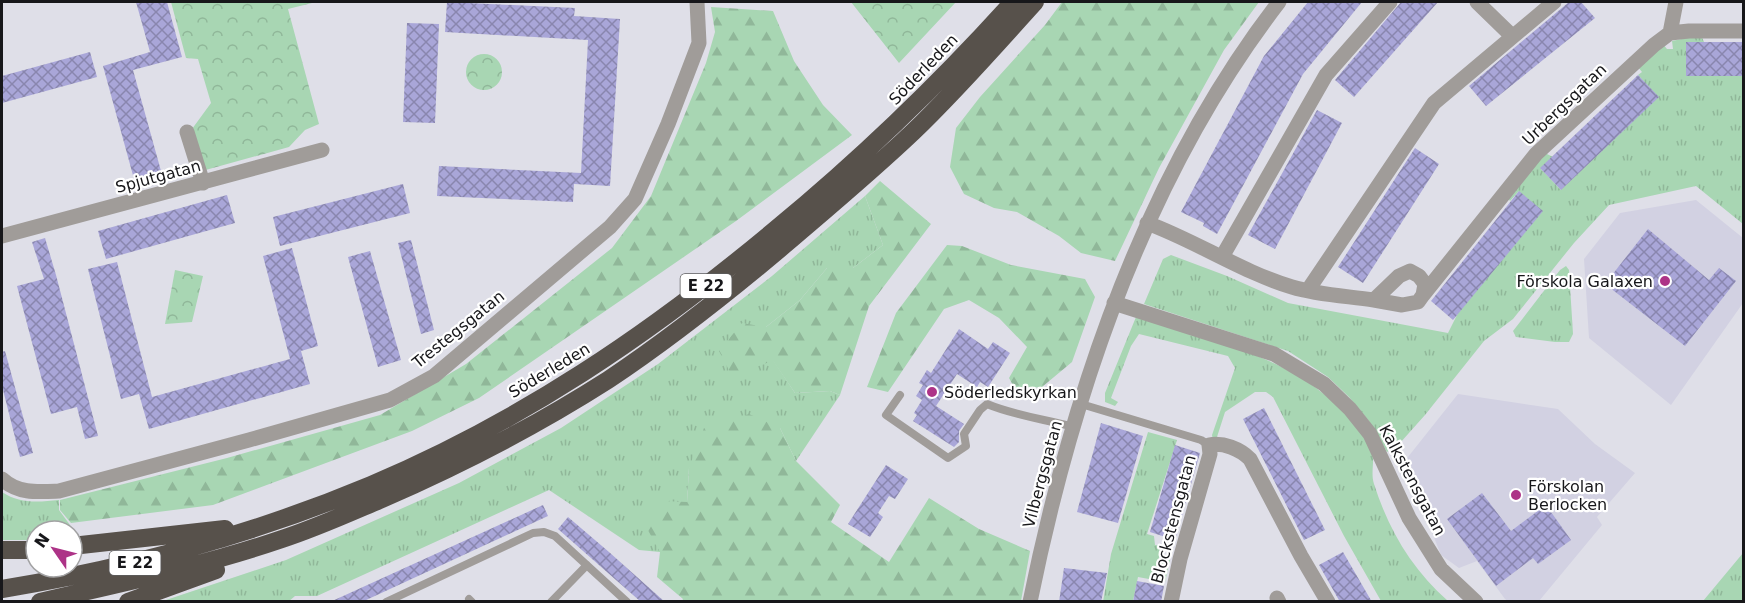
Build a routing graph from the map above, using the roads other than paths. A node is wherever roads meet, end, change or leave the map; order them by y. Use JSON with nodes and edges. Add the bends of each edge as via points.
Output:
{"nodes":[{"id":1,"x":697,"y":2,"type":"edge"},
{"id":2,"x":1013,"y":2,"type":"edge"},
{"id":3,"x":1035,"y":2,"type":"edge"},
{"id":4,"x":1279,"y":2,"type":"edge"},
{"id":5,"x":1390,"y":2,"type":"edge"},
{"id":6,"x":1476,"y":2,"type":"edge"},
{"id":7,"x":1554,"y":2,"type":"edge"},
{"id":8,"x":1676,"y":2,"type":"edge"},
{"id":9,"x":1743,"y":31,"type":"edge"},
{"id":10,"x":1670,"y":33,"type":"junction"},
{"id":11,"x":1512,"y":36,"type":"junction"},
{"id":12,"x":187,"y":132,"type":"dead end"},
{"id":13,"x":322,"y":150,"type":"dead end"},
{"id":14,"x":203,"y":183,"type":"junction"},
{"id":15,"x":1147,"y":223,"type":"junction"},
{"id":16,"x":2,"y":236,"type":"edge"},
{"id":17,"x":1222,"y":257,"type":"junction"},
{"id":18,"x":1308,"y":290,"type":"junction"},
{"id":19,"x":1423,"y":295,"type":"junction"},
{"id":20,"x":1374,"y":300,"type":"junction"},
{"id":21,"x":1114,"y":303,"type":"junction"},
{"id":22,"x":900,"y":395,"type":"dead end"},
{"id":23,"x":1081,"y":404,"type":"junction"},
{"id":24,"x":1074,"y":427,"type":"junction"},
{"id":25,"x":1209,"y":445,"type":"junction"},
{"id":26,"x":2,"y":479,"type":"edge"},
{"id":27,"x":265,"y":525,"type":"junction"},
{"id":28,"x":283,"y":539,"type":"junction"},
{"id":29,"x":84,"y":545,"type":"edge"},
{"id":30,"x":2,"y":550,"type":"edge"},
{"id":31,"x":24,"y":550,"type":"edge"},
{"id":32,"x":587,"y":565,"type":"junction"},
{"id":33,"x":2,"y":589,"type":"edge"},
{"id":34,"x":556,"y":600,"type":"edge"},
{"id":35,"x":40,"y":602,"type":"edge"},
{"id":36,"x":128,"y":602,"type":"edge"},
{"id":37,"x":386,"y":602,"type":"edge"},
{"id":38,"x":627,"y":602,"type":"edge"},
{"id":39,"x":1030,"y":602,"type":"edge"},
{"id":40,"x":1171,"y":602,"type":"edge"},
{"id":41,"x":1328,"y":602,"type":"edge"},
{"id":42,"x":1476,"y":602,"type":"edge"}],
"edges":[{"from":1,"to":26,"type":"street","name":"Trestegsgatan","via":[[699,43],[635,199],[610,227],[434,376],[390,400],[59,490],[27,492]]},
{"from":2,"to":27,"type":"highway","name":"Söderleden","number":"E 22","via":[[903,118],[849,167],[743,258],[646,332],[554,393],[471,438],[372,484]]},
{"from":3,"to":28,"type":"highway","number":"E 22","via":[[913,132],[823,213],[686,325],[608,380],[460,464]]},
{"from":4,"to":15,"type":"street","name":"Vilbergsgatan","via":[[1243,50]]},
{"from":5,"to":17,"type":"street","via":[[1323,81]]},
{"from":6,"to":11,"type":"street"},
{"from":7,"to":11,"type":"street"},
{"from":8,"to":10,"type":"street"},
{"from":9,"to":10,"type":"street"},
{"from":10,"to":19,"type":"street","name":"Urbergsgatan","via":[[1536,154]]},
{"from":11,"to":18,"type":"street","via":[[1434,103]]},
{"from":12,"to":14,"type":"street"},
{"from":13,"to":14,"type":"street","name":"Spjutgatan"},
{"from":14,"to":16,"type":"street","name":"Spjutgatan"},
{"from":15,"to":17,"type":"street"},
{"from":15,"to":21,"type":"street","name":"Vilbergsgatan"},
{"from":17,"to":18,"type":"street"},
{"from":18,"to":20,"type":"street"},
{"from":19,"to":20,"type":"street","via":[[1418,302],[1402,305]]},
{"from":19,"to":20,"type":"street","via":[[1425,284],[1410,271],[1398,276]]},
{"from":21,"to":23,"type":"street","name":"Vilbergsgatan"},
{"from":21,"to":42,"type":"street","name":"Kalkstensgatan","via":[[1274,354],[1324,384],[1370,434],[1409,518],[1441,569]]},
{"from":22,"to":24,"type":"lane","via":[[886,415],[948,458],[966,446],[964,434],[987,404],[1031,419]]},
{"from":23,"to":24,"type":"street","name":"Vilbergsgatan"},
{"from":23,"to":25,"type":"lane"},
{"from":24,"to":39,"type":"street","name":"Vilbergsgatan"},
{"from":25,"to":40,"type":"street","name":"Blockstensgatan"},
{"from":25,"to":41,"type":"street","via":[[1218,443],[1241,450],[1250,459]]},
{"from":27,"to":29,"type":"highway"},
{"from":27,"to":33,"type":"highway","name":"Söderleden","number":"E 22","via":[[131,564]]},
{"from":28,"to":35,"type":"highway","number":"E 22","via":[[164,574]]},
{"from":28,"to":36,"type":"highway","via":[[225,567]]},
{"from":30,"to":31,"type":"highway"},
{"from":32,"to":34,"type":"lane"},
{"from":32,"to":37,"type":"lane","via":[[555,536],[533,533]]},
{"from":32,"to":38,"type":"lane"}]}
